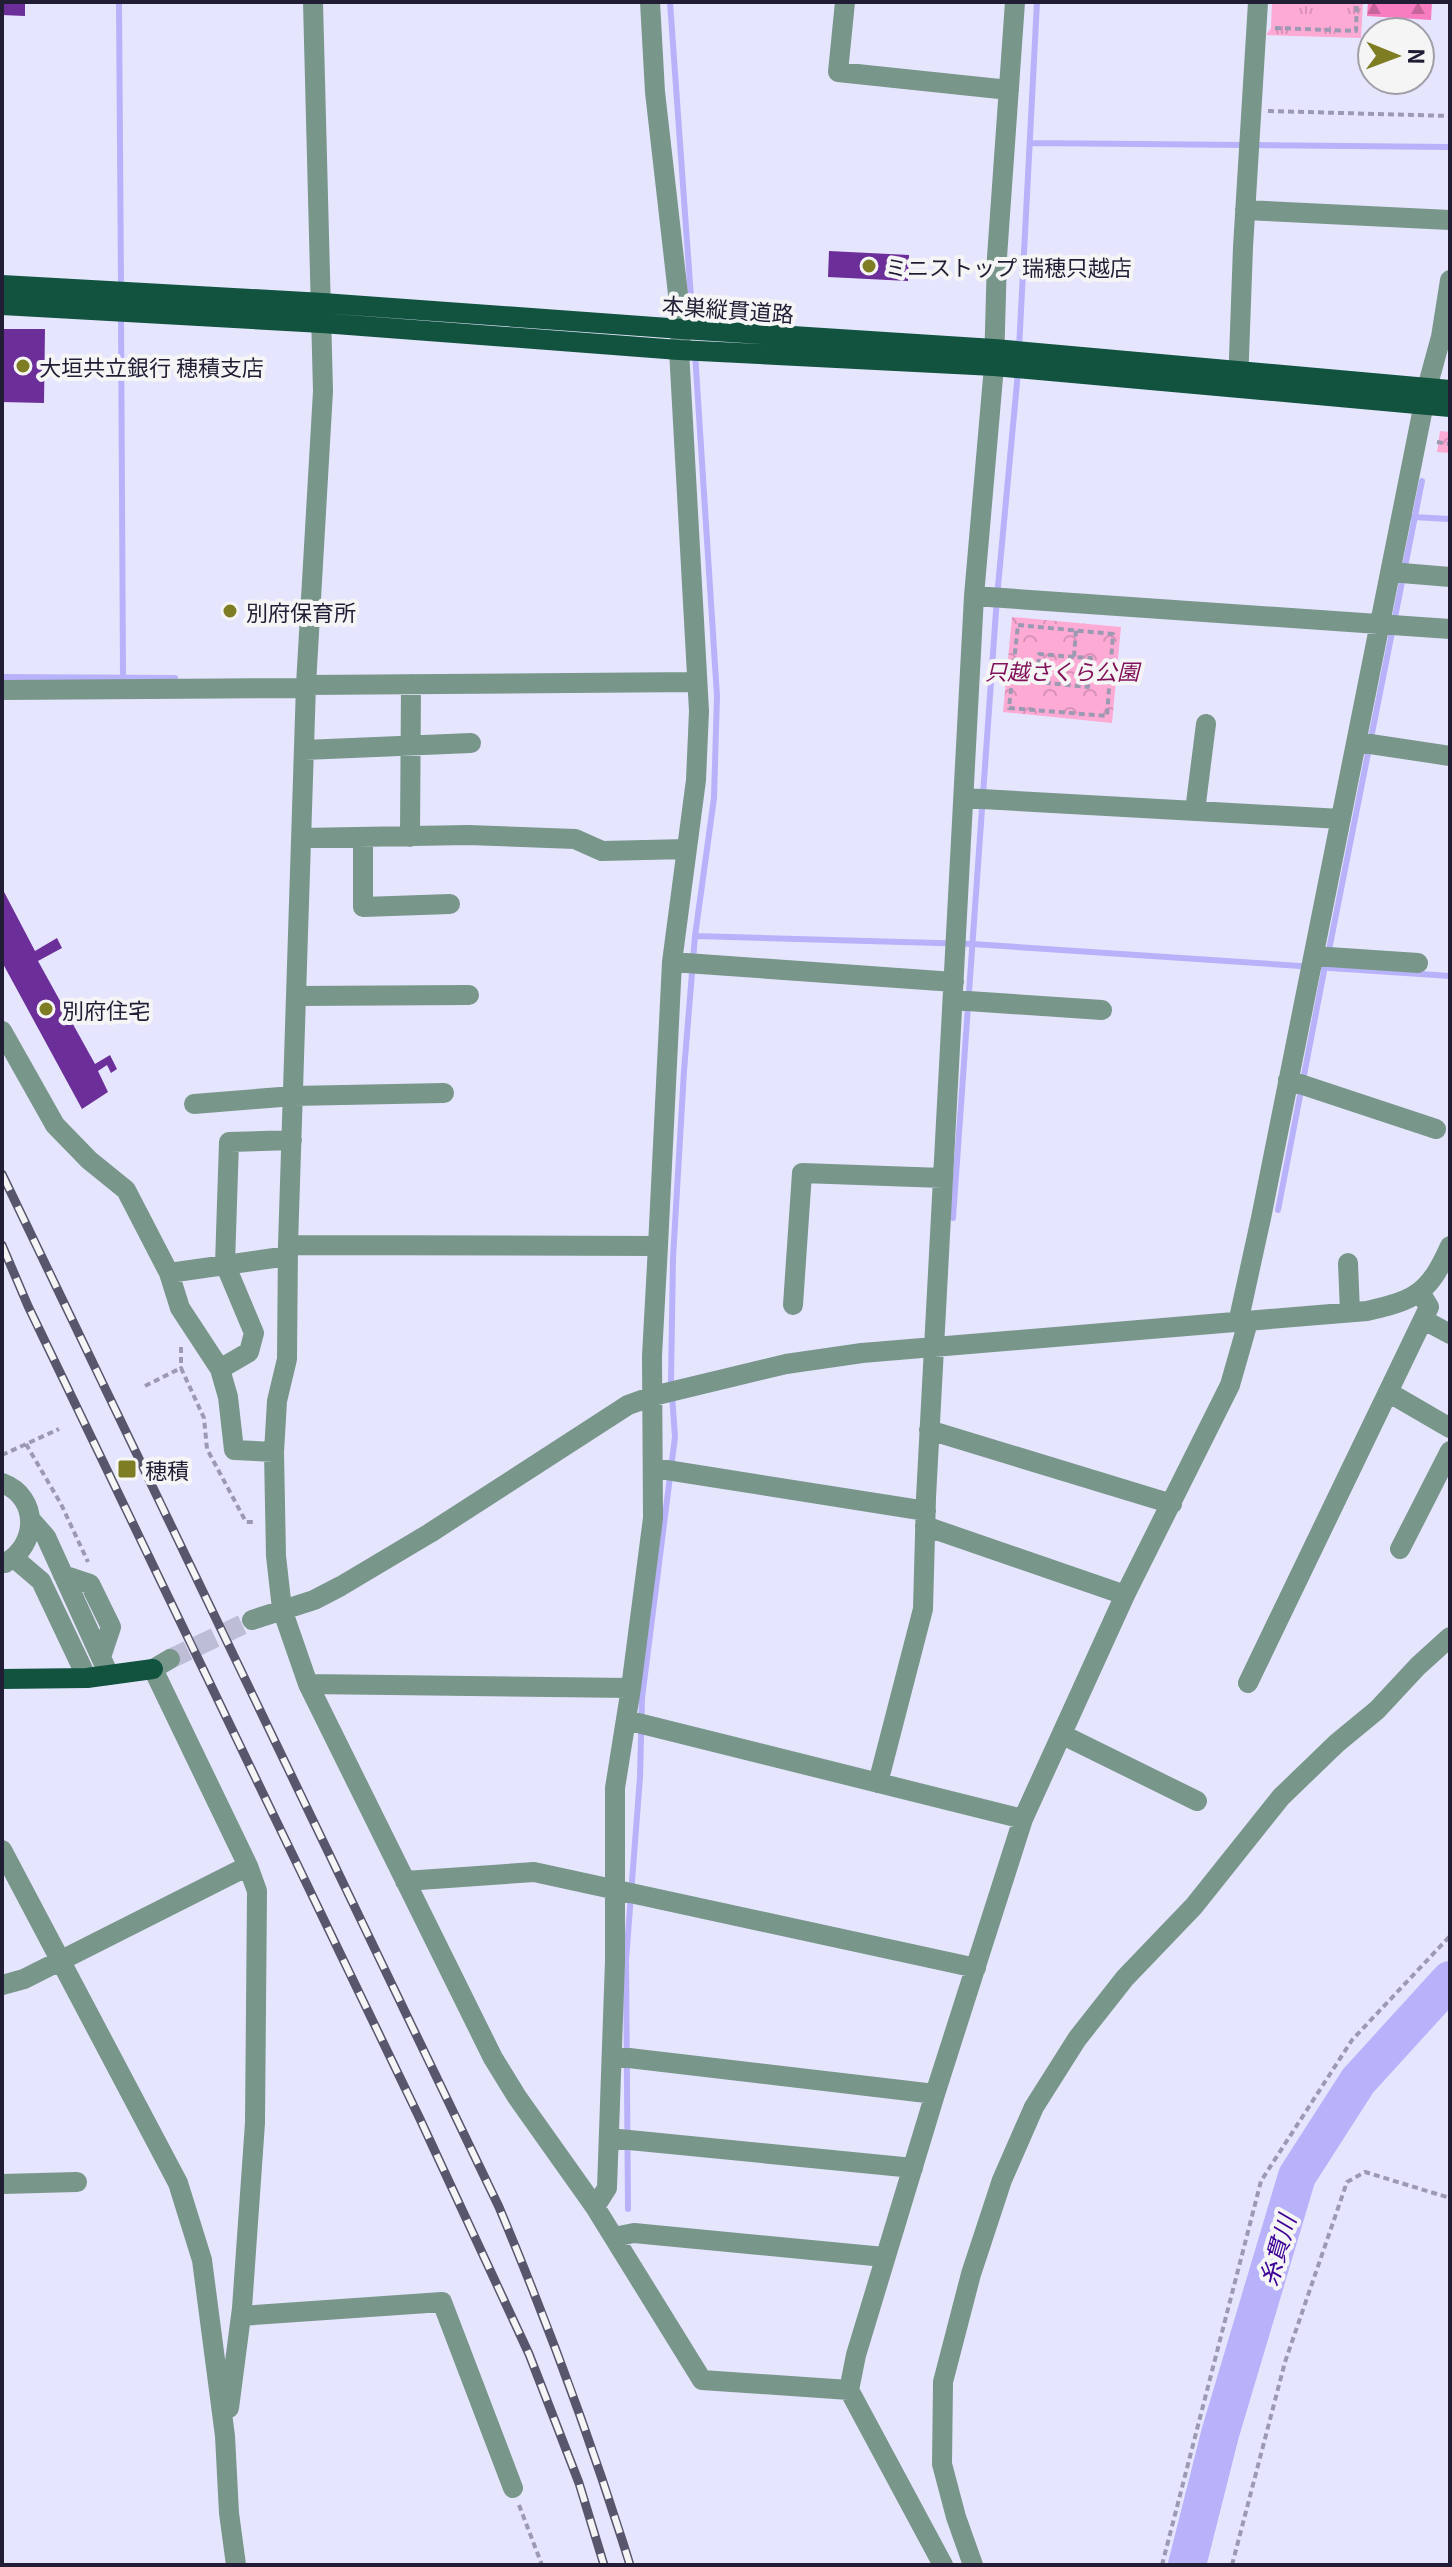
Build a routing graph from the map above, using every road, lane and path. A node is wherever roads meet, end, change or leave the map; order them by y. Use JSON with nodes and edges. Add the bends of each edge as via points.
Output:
{"nodes":[{"id":1,"x":313,"y":2,"type":"edge"},
{"id":2,"x":650,"y":2,"type":"edge"},
{"id":3,"x":845,"y":2,"type":"edge"},
{"id":4,"x":1015,"y":2,"type":"edge"},
{"id":5,"x":1258,"y":2,"type":"edge"},
{"id":6,"x":1357,"y":2,"type":"edge"},
{"id":7,"x":1256,"y":28,"type":"junction"},
{"id":8,"x":1009,"y":90,"type":"junction"},
{"id":9,"x":1252,"y":111,"type":"junction"},
{"id":10,"x":1450,"y":116,"type":"edge"},
{"id":11,"x":1245,"y":210,"type":"junction"},
{"id":12,"x":1450,"y":220,"type":"edge"},
{"id":13,"x":1450,"y":280,"type":"edge"},
{"id":14,"x":2,"y":285,"type":"edge"},
{"id":15,"x":2,"y":305,"type":"edge"},
{"id":16,"x":322,"y":313,"type":"junction"},
{"id":17,"x":681,"y":340,"type":"junction"},
{"id":18,"x":994,"y":357,"type":"junction"},
{"id":19,"x":1239,"y":379,"type":"junction"},
{"id":20,"x":1450,"y":390,"type":"edge"},
{"id":21,"x":1425,"y":396,"type":"junction"},
{"id":22,"x":1450,"y":407,"type":"edge"},
{"id":23,"x":1390,"y":572,"type":"junction"},
{"id":24,"x":1450,"y":577,"type":"edge"},
{"id":25,"x":974,"y":596,"type":"junction"},
{"id":26,"x":1079,"y":604,"type":"junction"},
{"id":27,"x":1380,"y":625,"type":"junction"},
{"id":28,"x":1450,"y":629,"type":"edge"},
{"id":29,"x":1076,"y":630,"type":"junction"},
{"id":30,"x":1074,"y":657,"type":"junction"},
{"id":31,"x":697,"y":682,"type":"junction"},
{"id":32,"x":411,"y":684,"type":"junction"},
{"id":33,"x":306,"y":687,"type":"junction"},
{"id":34,"x":2,"y":690,"type":"edge"},
{"id":35,"x":1206,"y":724,"type":"dead end"},
{"id":36,"x":1357,"y":742,"type":"junction"},
{"id":37,"x":471,"y":743,"type":"dead end"},
{"id":38,"x":411,"y":746,"type":"junction"},
{"id":39,"x":304,"y":750,"type":"junction"},
{"id":40,"x":1450,"y":756,"type":"edge"},
{"id":41,"x":964,"y":798,"type":"junction"},
{"id":42,"x":1195,"y":811,"type":"junction"},
{"id":43,"x":1341,"y":819,"type":"junction"},
{"id":44,"x":410,"y":837,"type":"junction"},
{"id":45,"x":301,"y":838,"type":"junction"},
{"id":46,"x":363,"y":838,"type":"junction"},
{"id":47,"x":687,"y":849,"type":"junction"},
{"id":48,"x":450,"y":904,"type":"dead end"},
{"id":49,"x":1314,"y":956,"type":"junction"},
{"id":50,"x":672,"y":962,"type":"junction"},
{"id":51,"x":1418,"y":963,"type":"dead end"},
{"id":52,"x":953,"y":991,"type":"junction"},
{"id":53,"x":469,"y":995,"type":"dead end"},
{"id":54,"x":296,"y":996,"type":"junction"},
{"id":55,"x":1102,"y":1010,"type":"dead end"},
{"id":56,"x":2,"y":1031,"type":"edge"},
{"id":57,"x":1288,"y":1080,"type":"junction"},
{"id":58,"x":444,"y":1093,"type":"dead end"},
{"id":59,"x":293,"y":1096,"type":"junction"},
{"id":60,"x":194,"y":1104,"type":"dead end"},
{"id":61,"x":1436,"y":1129,"type":"dead end"},
{"id":62,"x":292,"y":1140,"type":"junction"},
{"id":63,"x":943,"y":1178,"type":"junction"},
{"id":64,"x":658,"y":1246,"type":"junction"},
{"id":65,"x":1450,"y":1246,"type":"edge"},
{"id":66,"x":288,"y":1251,"type":"junction"},
{"id":67,"x":1348,"y":1263,"type":"dead end"},
{"id":68,"x":225,"y":1264,"type":"junction"},
{"id":69,"x":169,"y":1273,"type":"junction"},
{"id":70,"x":1420,"y":1292,"type":"junction"},
{"id":71,"x":793,"y":1305,"type":"dead end"},
{"id":72,"x":1350,"y":1312,"type":"junction"},
{"id":73,"x":1424,"y":1320,"type":"junction"},
{"id":74,"x":1243,"y":1323,"type":"junction"},
{"id":75,"x":1450,"y":1334,"type":"edge"},
{"id":76,"x":934,"y":1348,"type":"junction"},
{"id":77,"x":220,"y":1369,"type":"junction"},
{"id":78,"x":145,"y":1386,"type":"dead end"},
{"id":79,"x":1388,"y":1392,"type":"junction"},
{"id":80,"x":653,"y":1396,"type":"junction"},
{"id":81,"x":1450,"y":1428,"type":"edge"},
{"id":82,"x":59,"y":1429,"type":"dead end"},
{"id":83,"x":929,"y":1430,"type":"junction"},
{"id":84,"x":26,"y":1444,"type":"junction"},
{"id":85,"x":1450,"y":1451,"type":"edge"},
{"id":86,"x":274,"y":1452,"type":"junction"},
{"id":87,"x":2,"y":1455,"type":"edge"},
{"id":88,"x":654,"y":1468,"type":"junction"},
{"id":89,"x":2,"y":1483,"type":"edge"},
{"id":90,"x":1172,"y":1504,"type":"junction"},
{"id":91,"x":925,"y":1518,"type":"junction"},
{"id":92,"x":31,"y":1520,"type":"junction"},
{"id":93,"x":275,"y":1523,"type":"junction"},
{"id":94,"x":1400,"y":1549,"type":"dead end"},
{"id":95,"x":8,"y":1562,"type":"edge"},
{"id":96,"x":93,"y":1573,"type":"dead end"},
{"id":97,"x":1125,"y":1595,"type":"junction"},
{"id":98,"x":282,"y":1609,"type":"junction"},
{"id":99,"x":252,"y":1620,"type":"tunnel mouth"},
{"id":100,"x":1450,"y":1637,"type":"edge"},
{"id":101,"x":162,"y":1664,"type":"joint"},
{"id":102,"x":105,"y":1666,"type":"junction"},
{"id":103,"x":87,"y":1678,"type":"junction"},
{"id":104,"x":2,"y":1679,"type":"edge"},
{"id":105,"x":1248,"y":1683,"type":"dead end"},
{"id":106,"x":308,"y":1684,"type":"junction"},
{"id":107,"x":631,"y":1688,"type":"junction"},
{"id":108,"x":626,"y":1720,"type":"junction"},
{"id":109,"x":1063,"y":1735,"type":"junction"},
{"id":110,"x":878,"y":1783,"type":"junction"},
{"id":111,"x":1197,"y":1801,"type":"dead end"},
{"id":112,"x":1023,"y":1819,"type":"junction"},
{"id":113,"x":2,"y":1850,"type":"edge"},
{"id":114,"x":248,"y":1866,"type":"junction"},
{"id":115,"x":405,"y":1881,"type":"junction"},
{"id":116,"x":615,"y":1891,"type":"junction"},
{"id":117,"x":1450,"y":1936,"type":"edge"},
{"id":118,"x":60,"y":1961,"type":"junction"},
{"id":119,"x":976,"y":1968,"type":"junction"},
{"id":120,"x":2,"y":1985,"type":"edge"},
{"id":121,"x":612,"y":2056,"type":"junction"},
{"id":122,"x":935,"y":2094,"type":"junction"},
{"id":123,"x":609,"y":2138,"type":"junction"},
{"id":124,"x":913,"y":2168,"type":"junction"},
{"id":125,"x":77,"y":2182,"type":"dead end"},
{"id":126,"x":2,"y":2184,"type":"edge"},
{"id":127,"x":1450,"y":2198,"type":"edge"},
{"id":128,"x":595,"y":2207,"type":"junction"},
{"id":129,"x":614,"y":2237,"type":"junction"},
{"id":130,"x":884,"y":2257,"type":"junction"},
{"id":131,"x":241,"y":2316,"type":"junction"},
{"id":132,"x":849,"y":2390,"type":"junction"},
{"id":133,"x":225,"y":2436,"type":"junction"},
{"id":134,"x":513,"y":2488,"type":"joint"},
{"id":135,"x":236,"y":2565,"type":"edge"},
{"id":136,"x":542,"y":2565,"type":"edge"},
{"id":137,"x":943,"y":2565,"type":"edge"},
{"id":138,"x":973,"y":2565,"type":"edge"},
{"id":139,"x":1162,"y":2565,"type":"edge"},
{"id":140,"x":1232,"y":2565,"type":"edge"}],
"edges":[{"from":1,"to":16,"type":"street"},
{"from":2,"to":17,"type":"street"},
{"from":3,"to":8,"type":"street","via":[[838,72]]},
{"from":4,"to":8,"type":"street"},
{"from":5,"to":7,"type":"street"},
{"from":6,"to":7,"type":"path","via":[[1356,31]]},
{"from":7,"to":9,"type":"street"},
{"from":8,"to":18,"type":"street"},
{"from":9,"to":10,"type":"path"},
{"from":9,"to":11,"type":"street"},
{"from":11,"to":12,"type":"street"},
{"from":11,"to":19,"type":"street"},
{"from":13,"to":21,"type":"street"},
{"from":14,"to":16,"type":"main road","name":"本巣縦貫道路"},
{"from":15,"to":16,"type":"main road","name":"本巣縦貫道路"},
{"from":16,"to":17,"type":"main road","name":"本巣縦貫道路"},
{"from":16,"to":33,"type":"street","via":[[323,391]]},
{"from":17,"to":18,"type":"main road","name":"本巣縦貫道路"},
{"from":17,"to":31,"type":"street"},
{"from":18,"to":19,"type":"main road","name":"本巣縦貫道路"},
{"from":18,"to":25,"type":"street"},
{"from":19,"to":21,"type":"main road","name":"本巣縦貫道路"},
{"from":20,"to":21,"type":"main road","name":"本巣縦貫道路"},
{"from":21,"to":22,"type":"main road","name":"本巣縦貫道路"},
{"from":21,"to":23,"type":"street"},
{"from":23,"to":24,"type":"street"},
{"from":23,"to":27,"type":"street"},
{"from":25,"to":26,"type":"street"},
{"from":25,"to":41,"type":"street"},
{"from":26,"to":27,"type":"street"},
{"from":26,"to":29,"type":"path"},
{"from":27,"to":28,"type":"street"},
{"from":27,"to":36,"type":"street"},
{"from":29,"to":29,"type":"path","via":[[1018,625],[1009,708],[1107,716],[1113,634]]},
{"from":29,"to":30,"type":"path"},
{"from":30,"to":30,"type":"path","via":[[1039,654],[1038,682],[1088,687],[1091,658]]},
{"from":31,"to":32,"type":"street"},
{"from":31,"to":47,"type":"street","via":[[696,780]]},
{"from":32,"to":33,"type":"street"},
{"from":32,"to":38,"type":"street"},
{"from":33,"to":34,"type":"street"},
{"from":33,"to":39,"type":"street"},
{"from":35,"to":42,"type":"street"},
{"from":36,"to":40,"type":"street"},
{"from":36,"to":43,"type":"street"},
{"from":37,"to":38,"type":"street"},
{"from":38,"to":39,"type":"street"},
{"from":38,"to":44,"type":"street"},
{"from":39,"to":45,"type":"street"},
{"from":41,"to":42,"type":"street"},
{"from":41,"to":52,"type":"street"},
{"from":42,"to":43,"type":"street"},
{"from":43,"to":49,"type":"street"},
{"from":44,"to":46,"type":"street"},
{"from":44,"to":47,"type":"street","via":[[575,839],[602,851]]},
{"from":45,"to":46,"type":"street"},
{"from":45,"to":54,"type":"street"},
{"from":46,"to":48,"type":"street","via":[[363,907]]},
{"from":47,"to":50,"type":"street"},
{"from":49,"to":51,"type":"street"},
{"from":49,"to":57,"type":"street"},
{"from":50,"to":52,"type":"street"},
{"from":50,"to":64,"type":"street"},
{"from":52,"to":55,"type":"street"},
{"from":52,"to":63,"type":"street"},
{"from":53,"to":54,"type":"street"},
{"from":54,"to":59,"type":"street"},
{"from":56,"to":69,"type":"street","via":[[55,1125],[126,1190]]},
{"from":57,"to":61,"type":"street"},
{"from":57,"to":74,"type":"street"},
{"from":58,"to":59,"type":"street"},
{"from":59,"to":60,"type":"street"},
{"from":59,"to":62,"type":"street"},
{"from":62,"to":66,"type":"street"},
{"from":62,"to":68,"type":"street","via":[[229,1142]]},
{"from":63,"to":71,"type":"street","via":[[802,1173]]},
{"from":63,"to":76,"type":"street"},
{"from":64,"to":66,"type":"street"},
{"from":64,"to":80,"type":"street"},
{"from":65,"to":70,"type":"street","via":[[1439,1271]]},
{"from":66,"to":68,"type":"street"},
{"from":66,"to":86,"type":"street","via":[[287,1359],[277,1401]]},
{"from":67,"to":72,"type":"street"},
{"from":68,"to":69,"type":"street"},
{"from":68,"to":77,"type":"street","via":[[254,1333],[249,1352]]},
{"from":69,"to":77,"type":"street","via":[[180,1308]]},
{"from":70,"to":72,"type":"street","via":[[1403,1303]]},
{"from":70,"to":73,"type":"street","via":[[1429,1307]]},
{"from":72,"to":74,"type":"street"},
{"from":73,"to":75,"type":"street"},
{"from":73,"to":79,"type":"street"},
{"from":74,"to":76,"type":"street"},
{"from":74,"to":90,"type":"street","via":[[1230,1385]]},
{"from":76,"to":80,"type":"street","via":[[786,1364]]},
{"from":76,"to":83,"type":"street"},
{"from":77,"to":86,"type":"street","via":[[234,1450]]},
{"from":78,"to":93,"type":"path","via":[[181,1368],[204,1418],[207,1449],[246,1522]]},
{"from":79,"to":81,"type":"street"},
{"from":79,"to":105,"type":"street"},
{"from":80,"to":88,"type":"street"},
{"from":80,"to":98,"type":"street","via":[[598,1422],[341,1586]]},
{"from":82,"to":84,"type":"path"},
{"from":83,"to":90,"type":"street"},
{"from":83,"to":91,"type":"street"},
{"from":84,"to":87,"type":"path"},
{"from":84,"to":96,"type":"path"},
{"from":85,"to":94,"type":"street"},
{"from":86,"to":93,"type":"street"},
{"from":88,"to":91,"type":"street"},
{"from":88,"to":107,"type":"street","via":[[653,1518]]},
{"from":89,"to":92,"type":"street","via":[[19,1493]]},
{"from":90,"to":97,"type":"street"},
{"from":91,"to":97,"type":"street"},
{"from":91,"to":110,"type":"street","via":[[923,1609]]},
{"from":92,"to":95,"type":"street","via":[[24,1548]]},
{"from":92,"to":102,"type":"street","via":[[46,1537]]},
{"from":93,"to":98,"type":"street"},
{"from":95,"to":103,"type":"street","via":[[41,1581]]},
{"from":97,"to":109,"type":"street"},
{"from":98,"to":99,"type":"street"},
{"from":98,"to":106,"type":"street"},
{"from":100,"to":138,"type":"street","via":[[1281,1797],[1194,1906],[1125,1978],[1077,2039],[1034,2107],[1002,2180],[943,2382],[942,2464]]},
{"from":101,"to":102,"type":"main road"},
{"from":101,"to":114,"type":"street"},
{"from":102,"to":103,"type":"main road"},
{"from":103,"to":104,"type":"main road"},
{"from":106,"to":107,"type":"street"},
{"from":106,"to":115,"type":"street"},
{"from":107,"to":108,"type":"street"},
{"from":108,"to":110,"type":"street"},
{"from":108,"to":116,"type":"street","via":[[615,1788]]},
{"from":109,"to":111,"type":"street"},
{"from":109,"to":112,"type":"street"},
{"from":110,"to":112,"type":"street"},
{"from":112,"to":119,"type":"street"},
{"from":113,"to":118,"type":"street"},
{"from":114,"to":118,"type":"street"},
{"from":114,"to":131,"type":"street","via":[[257,1891],[255,2123]]},
{"from":115,"to":116,"type":"street","via":[[534,1872]]},
{"from":115,"to":128,"type":"street","via":[[493,2058]]},
{"from":116,"to":119,"type":"street"},
{"from":116,"to":121,"type":"street"},
{"from":117,"to":139,"type":"path","via":[[1352,2040],[1261,2181]]},
{"from":118,"to":120,"type":"street"},
{"from":118,"to":133,"type":"street","via":[[178,2183],[202,2260]]},
{"from":119,"to":122,"type":"street"},
{"from":121,"to":122,"type":"street"},
{"from":121,"to":123,"type":"street"},
{"from":122,"to":124,"type":"street"},
{"from":123,"to":124,"type":"street"},
{"from":123,"to":128,"type":"street","via":[[607,2188]]},
{"from":124,"to":130,"type":"street"},
{"from":125,"to":126,"type":"street"},
{"from":127,"to":140,"type":"path","via":[[1365,2172],[1347,2182],[1285,2362]]},
{"from":128,"to":129,"type":"street"},
{"from":129,"to":130,"type":"street","via":[[634,2233]]},
{"from":129,"to":132,"type":"street","via":[[702,2380]]},
{"from":130,"to":132,"type":"street"},
{"from":131,"to":133,"type":"street"},
{"from":131,"to":134,"type":"street","via":[[442,2302]]},
{"from":132,"to":137,"type":"street"},
{"from":133,"to":135,"type":"street"},
{"from":134,"to":136,"type":"path"}]}
